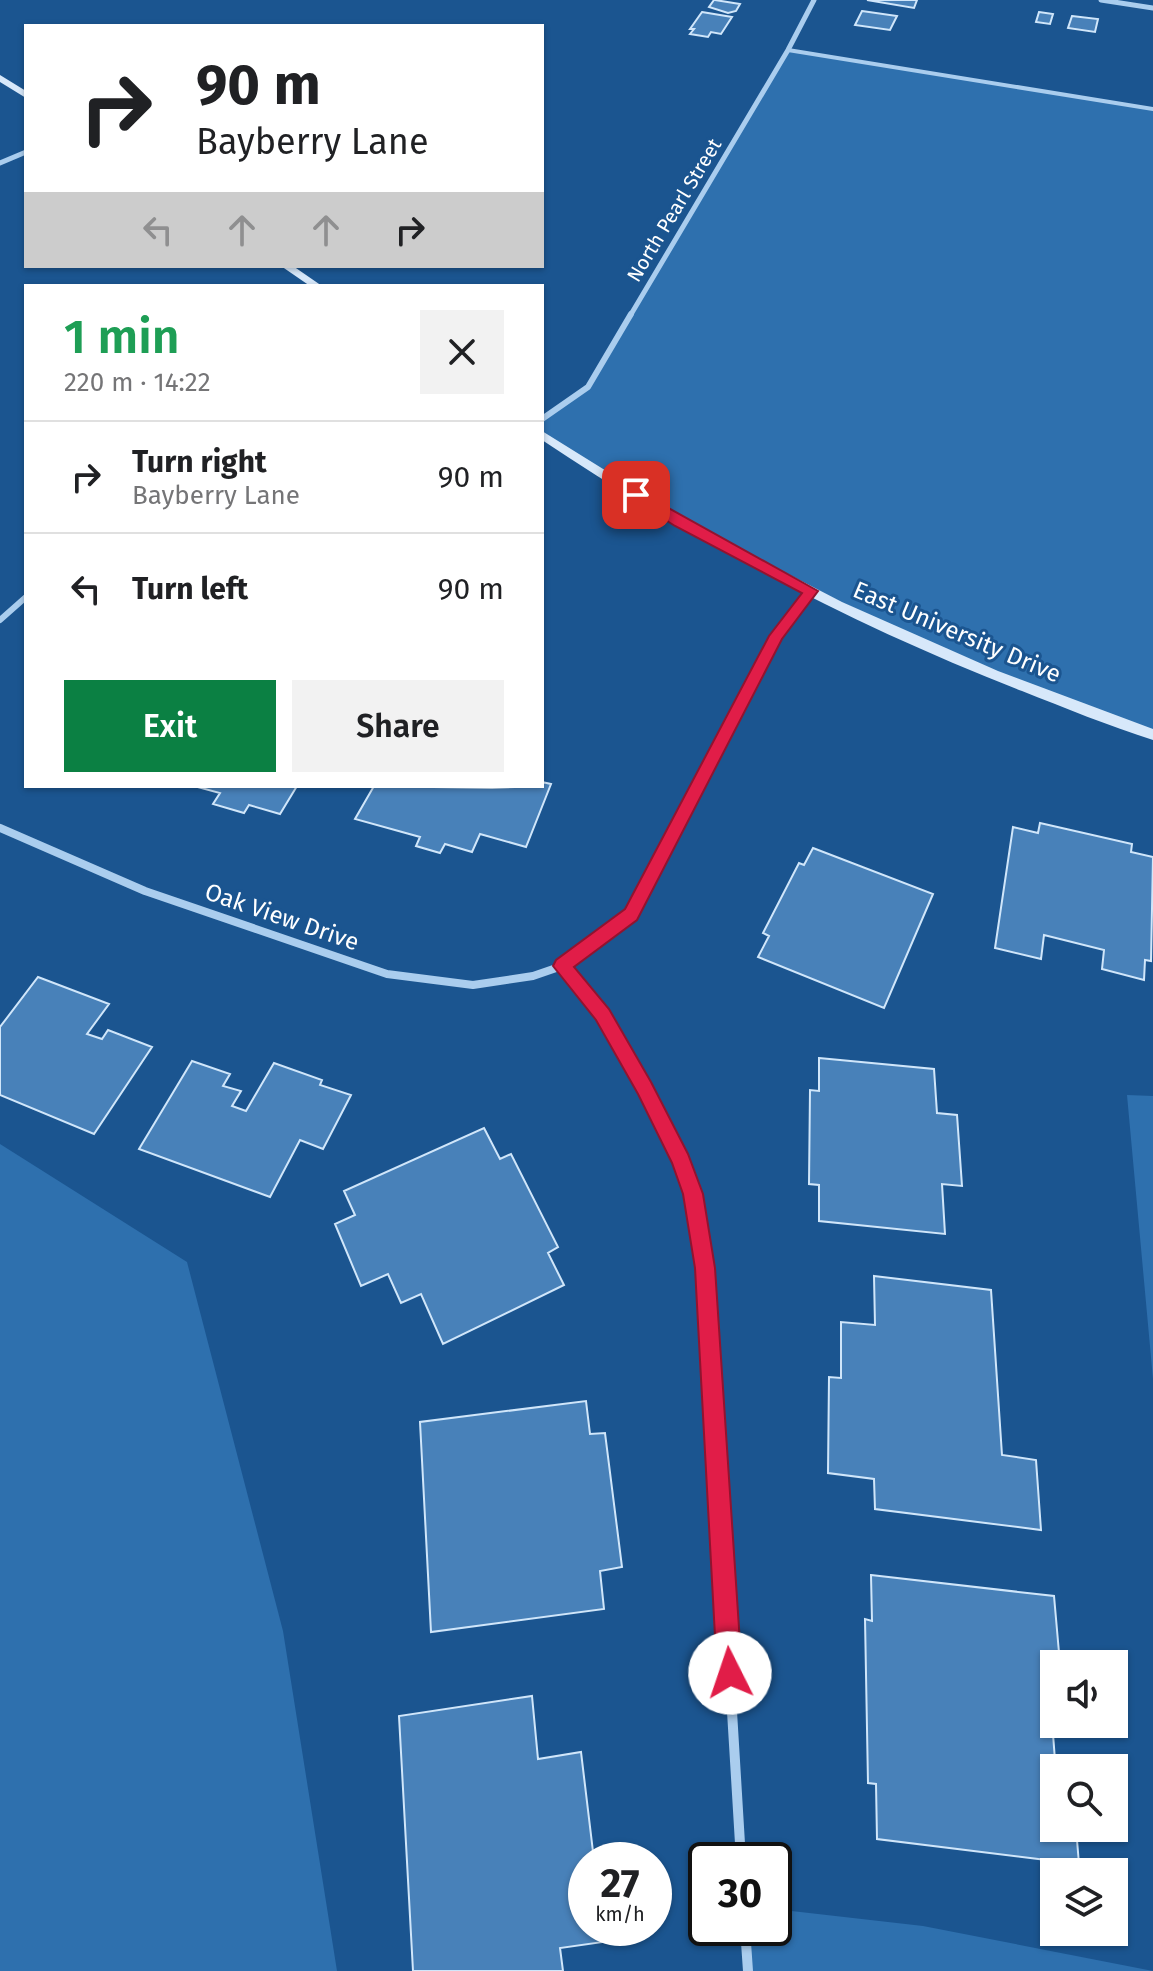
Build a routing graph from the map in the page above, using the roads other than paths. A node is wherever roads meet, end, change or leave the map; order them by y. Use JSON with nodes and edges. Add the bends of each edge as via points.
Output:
{"nodes":[{"id":1,"x":814,"y":0,"type":"edge"},
{"id":2,"x":1101,"y":0,"type":"edge"},
{"id":3,"x":1153,"y":8,"type":"edge"},
{"id":4,"x":788,"y":50,"type":"junction"},
{"id":5,"x":0,"y":78,"type":"edge"},
{"id":6,"x":24,"y":94,"type":"edge"},
{"id":7,"x":1153,"y":109,"type":"edge"},
{"id":8,"x":24,"y":153,"type":"edge"},
{"id":9,"x":0,"y":163,"type":"edge"},
{"id":10,"x":289,"y":268,"type":"edge"},
{"id":11,"x":314,"y":284,"type":"edge"},
{"id":12,"x":544,"y":418,"type":"edge"},
{"id":13,"x":544,"y":436,"type":"edge"},
{"id":14,"x":811,"y":591,"type":"junction"},
{"id":15,"x":24,"y":599,"type":"edge"},
{"id":16,"x":0,"y":620,"type":"edge"},
{"id":17,"x":1153,"y":735,"type":"edge"},
{"id":18,"x":0,"y":828,"type":"edge"},
{"id":19,"x":562,"y":966,"type":"junction"},
{"id":20,"x":740,"y":1842,"type":"edge"},
{"id":21,"x":746,"y":1946,"type":"edge"},
{"id":22,"x":748,"y":1971,"type":"edge"}],
"edges":[{"from":1,"to":4,"type":"street","name":"North Pearl Street"},
{"from":2,"to":3,"type":"street"},
{"from":4,"to":7,"type":"lane"},
{"from":4,"to":12,"type":"street","name":"North Pearl Street","via":[[588,387]]},
{"from":5,"to":6,"type":"main road"},
{"from":8,"to":9,"type":"street"},
{"from":10,"to":11,"type":"main road"},
{"from":13,"to":14,"type":"main road","name":"East University Drive","via":[[680,522]]},
{"from":14,"to":17,"type":"main road","name":"East University Drive","via":[[958,660]]},
{"from":14,"to":19,"type":"street","via":[[776,636],[631,914]]},
{"from":15,"to":16,"type":"street"},
{"from":18,"to":19,"type":"street","name":"Oak View Drive","via":[[145,891],[387,974],[473,985]]},
{"from":19,"to":20,"type":"street","via":[[602,1014],[638,1075],[693,1194],[705,1268]]},
{"from":21,"to":22,"type":"street"}]}
